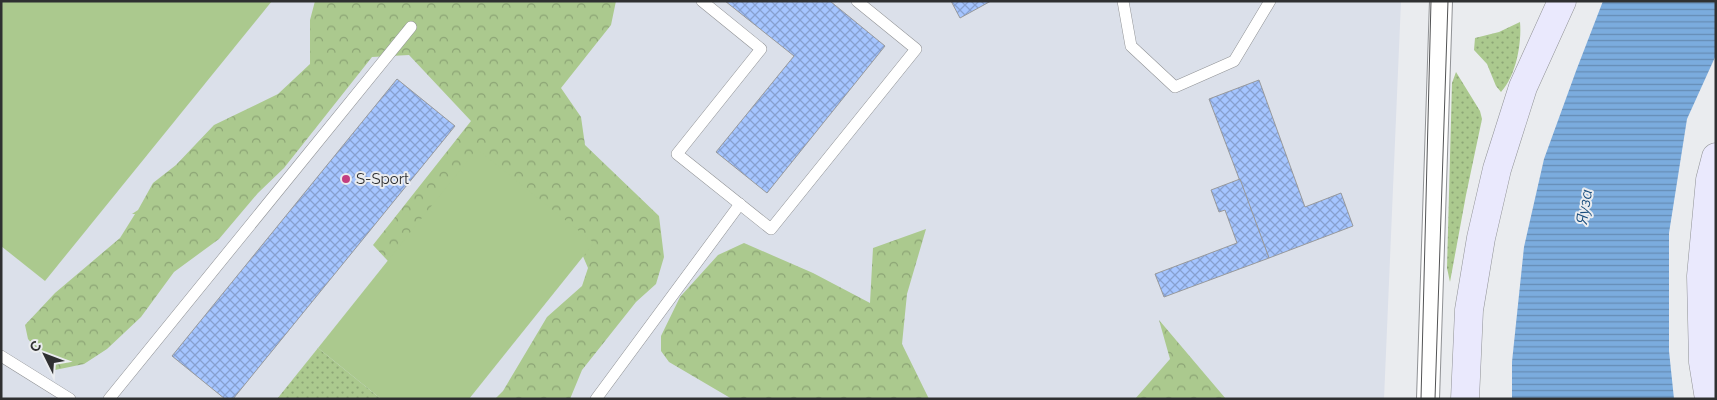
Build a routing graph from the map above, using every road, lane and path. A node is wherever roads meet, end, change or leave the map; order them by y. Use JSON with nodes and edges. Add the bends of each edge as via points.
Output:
{"nodes":[{"id":1,"x":702,"y":1,"type":"edge"},
{"id":2,"x":857,"y":1,"type":"edge"},
{"id":3,"x":1122,"y":1,"type":"edge"},
{"id":4,"x":1270,"y":1,"type":"edge"},
{"id":5,"x":1441,"y":1,"type":"edge"},
{"id":6,"x":1562,"y":1,"type":"edge"},
{"id":7,"x":411,"y":28,"type":"dead end"},
{"id":8,"x":1716,"y":157,"type":"edge"},
{"id":9,"x":740,"y":204,"type":"junction"},
{"id":10,"x":1,"y":356,"type":"edge"},
{"id":11,"x":70,"y":399,"type":"edge"},
{"id":12,"x":109,"y":399,"type":"edge"},
{"id":13,"x":596,"y":399,"type":"edge"},
{"id":14,"x":1428,"y":399,"type":"edge"},
{"id":15,"x":1465,"y":399,"type":"edge"},
{"id":16,"x":1709,"y":399,"type":"edge"}],
"edges":[{"from":1,"to":9,"type":"lane","via":[[761,49],[677,154]]},
{"from":2,"to":9,"type":"lane","via":[[916,49],[771,229]]},
{"from":3,"to":4,"type":"lane","via":[[1131,46],[1175,87],[1234,61]]},
{"from":5,"to":14,"type":"street"},
{"from":6,"to":15,"type":"main road","via":[[1523,87],[1497,169],[1469,310]]},
{"from":7,"to":12,"type":"lane"},
{"from":8,"to":16,"type":"main road","via":[[1710,180],[1701,276],[1702,362]]},
{"from":9,"to":13,"type":"lane"},
{"from":10,"to":11,"type":"lane"}]}
